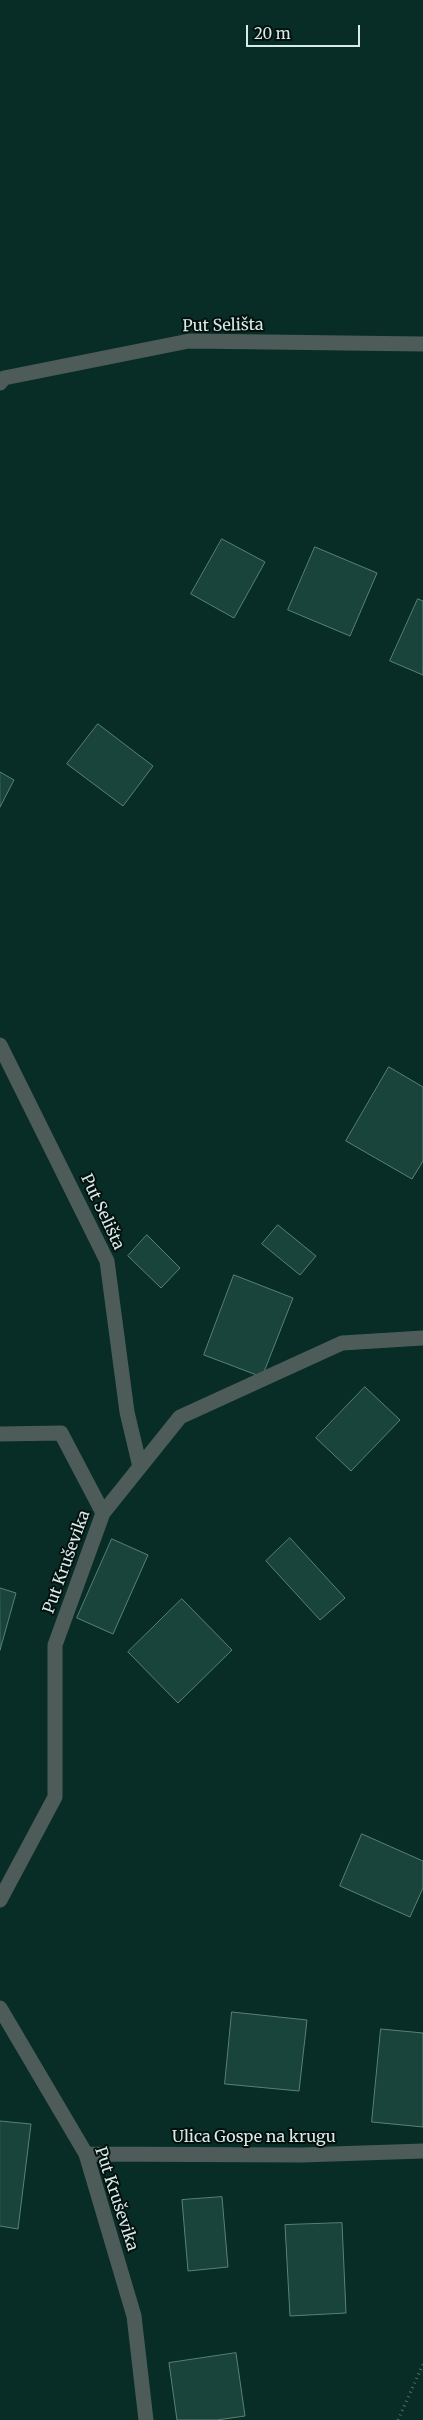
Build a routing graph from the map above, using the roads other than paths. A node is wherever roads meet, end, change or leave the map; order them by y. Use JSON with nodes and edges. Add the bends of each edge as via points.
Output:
{"nodes":[{"id":1,"x":423,"y":344,"type":"edge"},
{"id":2,"x":0,"y":383,"type":"edge"},
{"id":3,"x":0,"y":1046,"type":"edge"},
{"id":4,"x":423,"y":1338,"type":"edge"},
{"id":5,"x":0,"y":1434,"type":"edge"},
{"id":6,"x":140,"y":1467,"type":"junction"},
{"id":7,"x":103,"y":1513,"type":"junction"},
{"id":8,"x":0,"y":1900,"type":"edge"},
{"id":9,"x":0,"y":2008,"type":"edge"},
{"id":10,"x":423,"y":2151,"type":"edge"},
{"id":11,"x":86,"y":2154,"type":"junction"},
{"id":12,"x":146,"y":2420,"type":"edge"}],
"edges":[{"from":1,"to":2,"type":"street","name":"Put Selišta","via":[[189,342],[4,378]]},
{"from":3,"to":6,"type":"street","name":"Put Selišta","via":[[107,1260],[127,1412]]},
{"from":4,"to":6,"type":"street","name":"Put Kruševika","via":[[342,1343],[180,1417]]},
{"from":5,"to":7,"type":"street","via":[[61,1433]]},
{"from":6,"to":7,"type":"street","name":"Put Kruševika"},
{"from":7,"to":8,"type":"street","name":"Put Kruševika","via":[[56,1645],[55,1797]]},
{"from":9,"to":11,"type":"street","name":"Put Kruševika"},
{"from":10,"to":11,"type":"street","name":"Ulica Gospe na krugu","via":[[302,2155]]},
{"from":11,"to":12,"type":"street","name":"Put Kruševika","via":[[134,2316]]}]}
